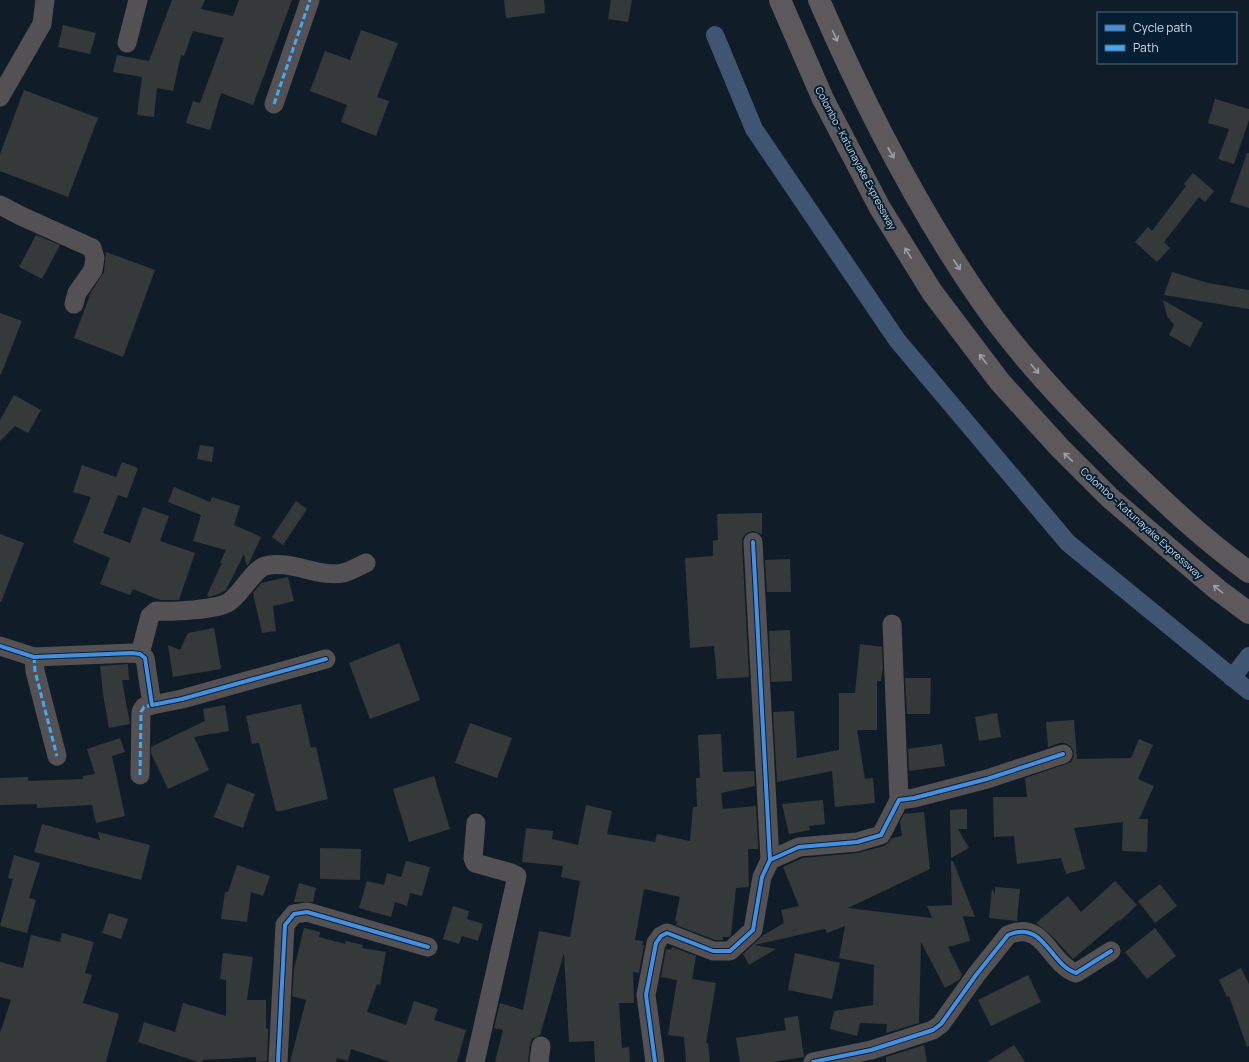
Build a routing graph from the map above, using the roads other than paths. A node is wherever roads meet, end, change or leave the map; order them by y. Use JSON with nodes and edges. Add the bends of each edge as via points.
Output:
{"nodes":[{"id":1,"x":45,"y":0,"type":"edge"},
{"id":2,"x":138,"y":0,"type":"edge"},
{"id":3,"x":310,"y":0,"type":"edge"},
{"id":4,"x":780,"y":0,"type":"edge"},
{"id":5,"x":819,"y":0,"type":"edge"},
{"id":6,"x":127,"y":43,"type":"dead end"},
{"id":7,"x":0,"y":97,"type":"edge"},
{"id":8,"x":274,"y":104,"type":"dead end"},
{"id":9,"x":0,"y":205,"type":"edge"},
{"id":10,"x":74,"y":304,"type":"dead end"},
{"id":11,"x":753,"y":542,"type":"dead end"},
{"id":12,"x":366,"y":563,"type":"dead end"},
{"id":13,"x":1249,"y":572,"type":"edge"},
{"id":14,"x":1249,"y":613,"type":"edge"},
{"id":15,"x":892,"y":624,"type":"dead end"},
{"id":16,"x":0,"y":646,"type":"edge"},
{"id":17,"x":140,"y":654,"type":"junction"},
{"id":18,"x":34,"y":657,"type":"junction"},
{"id":19,"x":326,"y":659,"type":"dead end"},
{"id":20,"x":152,"y":705,"type":"junction"},
{"id":21,"x":1063,"y":754,"type":"dead end"},
{"id":22,"x":57,"y":756,"type":"dead end"},
{"id":23,"x":140,"y":775,"type":"dead end"},
{"id":24,"x":899,"y":800,"type":"junction"},
{"id":25,"x":476,"y":823,"type":"dead end"},
{"id":26,"x":770,"y":860,"type":"junction"},
{"id":27,"x":428,"y":947,"type":"dead end"},
{"id":28,"x":1111,"y":951,"type":"dead end"},
{"id":29,"x":278,"y":1062,"type":"edge"},
{"id":30,"x":475,"y":1062,"type":"edge"},
{"id":31,"x":655,"y":1062,"type":"edge"},
{"id":32,"x":813,"y":1062,"type":"edge"}],
"edges":[{"from":1,"to":7,"type":"street","via":[[42,24]]},
{"from":2,"to":6,"type":"street"},
{"from":3,"to":8,"type":"street"},
{"from":14,"to":4,"type":"highway","name":"Colombo - Katunayake Expressway","one_way":true,"via":[[1110,497],[1060,448],[1000,382],[932,292],[880,208],[823,99]]},
{"from":5,"to":13,"type":"highway","one_way":true,"via":[[856,84],[929,221],[1004,332],[1098,438],[1191,526]]},
{"from":9,"to":10,"type":"street","via":[[92,248],[95,258],[92,270],[77,293]]},
{"from":11,"to":26,"type":"street"},
{"from":12,"to":17,"type":"street","via":[[343,573],[284,565],[260,567],[228,603],[207,609],[156,611],[150,616]]},
{"from":15,"to":24,"type":"street"},
{"from":16,"to":18,"type":"street"},
{"from":17,"to":18,"type":"street"},
{"from":17,"to":20,"type":"street","via":[[145,658]]},
{"from":18,"to":22,"type":"street","via":[[35,672]]},
{"from":19,"to":20,"type":"street"},
{"from":20,"to":23,"type":"street","via":[[144,707],[141,712]]},
{"from":21,"to":24,"type":"street","via":[[987,779]]},
{"from":24,"to":26,"type":"street","via":[[882,835],[857,842],[799,847]]},
{"from":25,"to":30,"type":"street","via":[[473,858],[475,863],[511,872],[517,876]]},
{"from":26,"to":31,"type":"street","via":[[762,877],[753,930],[730,951],[713,951],[667,933],[661,936],[656,944],[646,995]]},
{"from":27,"to":29,"type":"street","via":[[307,912],[294,914],[285,925]]},
{"from":28,"to":32,"type":"street","via":[[1076,973],[1068,970],[1040,939],[1028,932],[1015,932],[1008,935],[941,1024],[933,1030],[871,1050]]}]}
